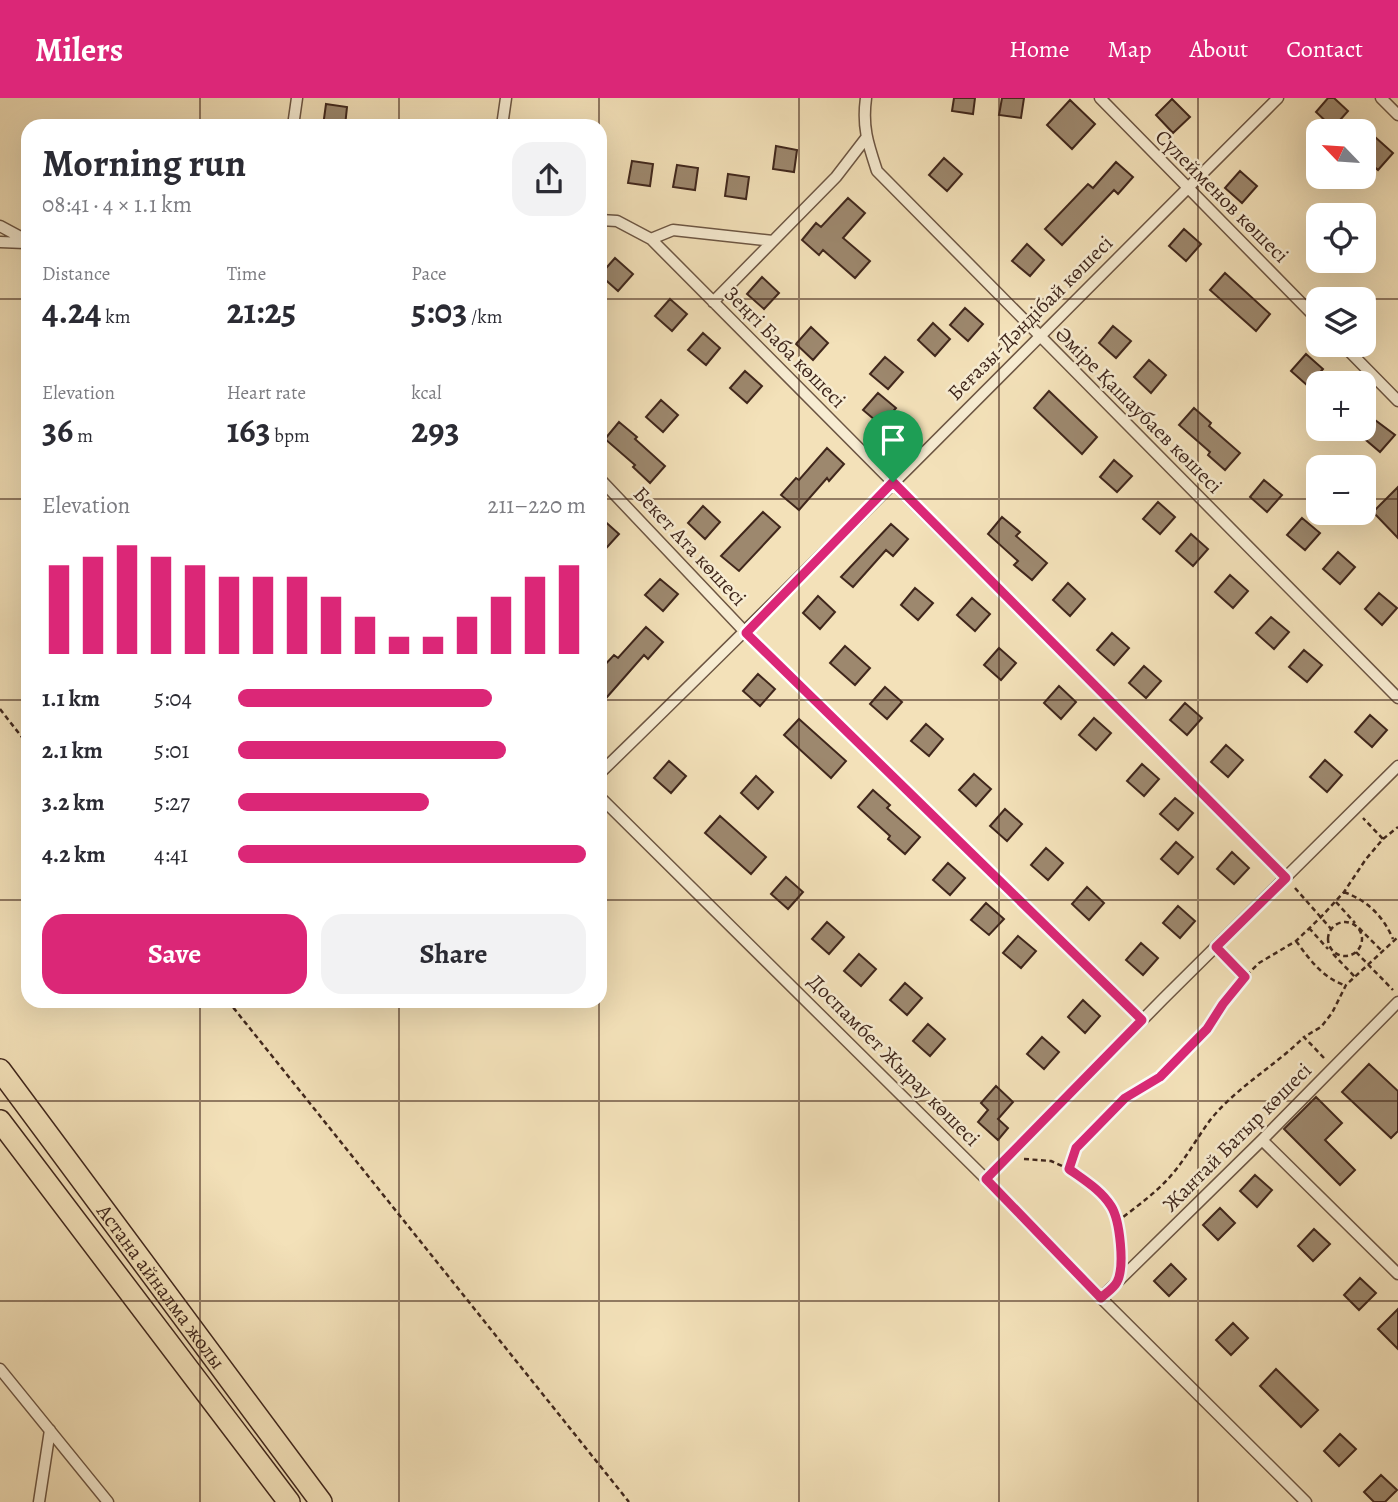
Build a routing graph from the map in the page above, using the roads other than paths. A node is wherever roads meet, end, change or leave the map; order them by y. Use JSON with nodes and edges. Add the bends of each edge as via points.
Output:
{"nodes":[{"id":1,"x":297,"y":98,"type":"edge"},
{"id":2,"x":506,"y":98,"type":"edge"},
{"id":3,"x":866,"y":98,"type":"edge"},
{"id":4,"x":1100,"y":98,"type":"edge"},
{"id":5,"x":1278,"y":98,"type":"edge"},
{"id":6,"x":1381,"y":98,"type":"edge"},
{"id":7,"x":1398,"y":115,"type":"edge"},
{"id":8,"x":294,"y":119,"type":"edge"},
{"id":9,"x":503,"y":119,"type":"edge"},
{"id":10,"x":866,"y":138,"type":"junction"},
{"id":11,"x":1187,"y":188,"type":"junction"},
{"id":12,"x":607,"y":220,"type":"edge"},
{"id":13,"x":0,"y":226,"type":"edge"},
{"id":14,"x":21,"y":238,"type":"edge"},
{"id":15,"x":650,"y":239,"type":"junction"},
{"id":16,"x":773,"y":241,"type":"junction"},
{"id":17,"x":0,"y":242,"type":"edge"},
{"id":18,"x":21,"y":242,"type":"edge"},
{"id":19,"x":713,"y":302,"type":"junction"},
{"id":20,"x":1306,"y":308,"type":"edge"},
{"id":21,"x":1039,"y":337,"type":"junction"},
{"id":22,"x":1355,"y":357,"type":"edge"},
{"id":23,"x":1398,"y":401,"type":"edge"},
{"id":24,"x":893,"y":482,"type":"junction"},
{"id":25,"x":607,"y":486,"type":"edge"},
{"id":26,"x":746,"y":633,"type":"junction"},
{"id":27,"x":1398,"y":698,"type":"edge"},
{"id":28,"x":607,"y":766,"type":"edge"},
{"id":29,"x":1398,"y":766,"type":"edge"},
{"id":30,"x":607,"y":804,"type":"edge"},
{"id":31,"x":1286,"y":878,"type":"junction"},
{"id":32,"x":1398,"y":1002,"type":"edge"},
{"id":33,"x":1142,"y":1020,"type":"junction"},
{"id":34,"x":0,"y":1070,"type":"edge"},
{"id":35,"x":0,"y":1121,"type":"edge"},
{"id":36,"x":1262,"y":1140,"type":"junction"},
{"id":37,"x":986,"y":1179,"type":"junction"},
{"id":38,"x":1398,"y":1274,"type":"edge"},
{"id":39,"x":1101,"y":1298,"type":"junction"},
{"id":40,"x":0,"y":1370,"type":"edge"},
{"id":41,"x":50,"y":1430,"type":"junction"},
{"id":42,"x":39,"y":1502,"type":"edge"},
{"id":43,"x":108,"y":1502,"type":"edge"},
{"id":44,"x":289,"y":1502,"type":"edge"},
{"id":45,"x":321,"y":1502,"type":"edge"},
{"id":46,"x":1306,"y":1502,"type":"edge"}],
"edges":[{"from":1,"to":8,"type":"street"},
{"from":2,"to":9,"type":"street"},
{"from":3,"to":10,"type":"street","name":"Әміре Қашаубаев көшесі"},
{"from":4,"to":11,"type":"street","name":"Сүлейменов көшесі"},
{"from":5,"to":11,"type":"street","name":"Беғазы-Дәндібай көшесі"},
{"from":6,"to":7,"type":"street"},
{"from":10,"to":16,"type":"street"},
{"from":10,"to":21,"type":"street","name":"Әміре Қашаубаев көшесі","via":[[877,171]]},
{"from":11,"to":20,"type":"street","name":"Сүлейменов көшесі"},
{"from":11,"to":21,"type":"street","name":"Беғазы-Дәндібай көшесі"},
{"from":12,"to":15,"type":"street","name":"Зеңгі Баба көшесі"},
{"from":13,"to":14,"type":"street"},
{"from":15,"to":16,"type":"street","via":[[673,230]]},
{"from":15,"to":19,"type":"street","name":"Зеңгі Баба көшесі"},
{"from":16,"to":19,"type":"street"},
{"from":17,"to":18,"type":"street"},
{"from":19,"to":24,"type":"street","name":"Зеңгі Баба көшесі"},
{"from":21,"to":24,"type":"street","name":"Беғазы-Дәндібай көшесі"},
{"from":21,"to":27,"type":"street","name":"Әміре Қашаубаев көшесі"},
{"from":22,"to":23,"type":"street"},
{"from":24,"to":26,"type":"street","name":"Беғазы-Дәндібай көшесі"},
{"from":24,"to":31,"type":"street","name":"Зеңгі Баба көшесі"},
{"from":25,"to":26,"type":"street","name":"Бекет Ата көшесі"},
{"from":26,"to":28,"type":"street","name":"Беғазы-Дәндібай көшесі"},
{"from":26,"to":33,"type":"street","name":"Бекет Ата көшесі"},
{"from":29,"to":31,"type":"street"},
{"from":30,"to":37,"type":"street","name":"Доспамбет Жырау көшесі"},
{"from":31,"to":33,"type":"street"},
{"from":32,"to":36,"type":"street","name":"Жантай Батыр көшесі"},
{"from":33,"to":37,"type":"street"},
{"from":34,"to":45,"type":"highway","name":"Астана айналма жолы"},
{"from":35,"to":44,"type":"highway","name":"Астана айналма жолы"},
{"from":36,"to":38,"type":"street"},
{"from":36,"to":39,"type":"street","name":"Жантай Батыр көшесі"},
{"from":37,"to":39,"type":"street","name":"Доспамбет Жырау көшесі"},
{"from":39,"to":46,"type":"street","name":"Доспамбет Жырау көшесі"},
{"from":40,"to":41,"type":"street"},
{"from":41,"to":42,"type":"street"},
{"from":41,"to":43,"type":"street"}]}
